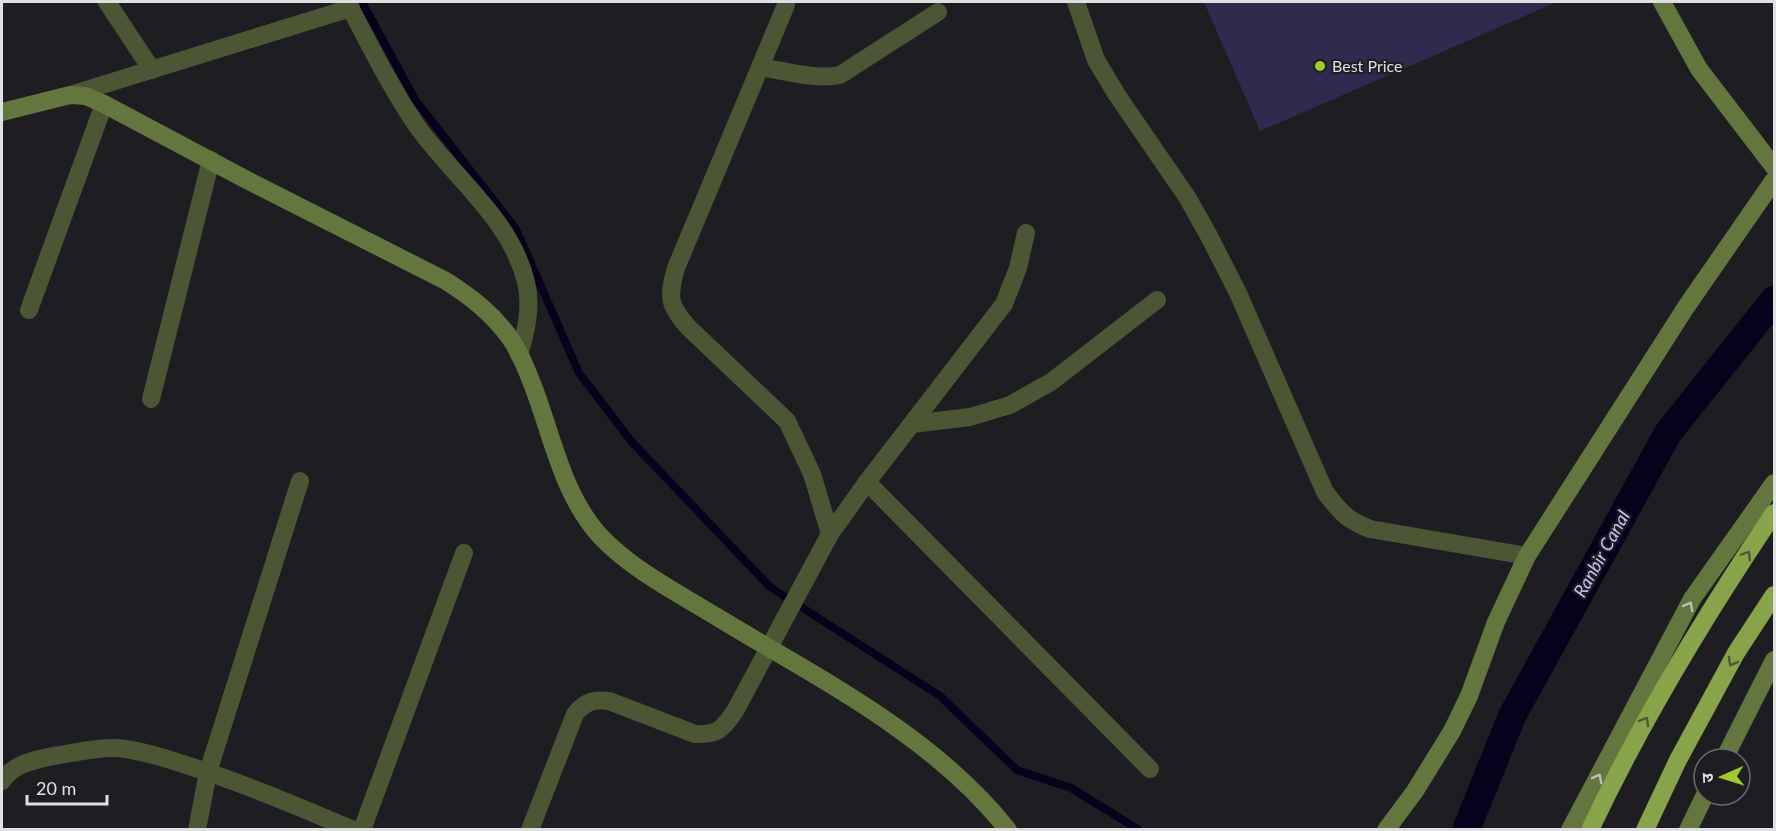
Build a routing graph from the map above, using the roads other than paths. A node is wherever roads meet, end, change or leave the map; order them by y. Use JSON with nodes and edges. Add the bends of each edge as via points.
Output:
{"nodes":[{"id":1,"x":107,"y":2,"type":"edge"},
{"id":2,"x":1076,"y":2,"type":"edge"},
{"id":3,"x":1662,"y":2,"type":"edge"},
{"id":4,"x":349,"y":5,"type":"edge"},
{"id":5,"x":786,"y":5,"type":"dead end"},
{"id":6,"x":938,"y":12,"type":"dead end"},
{"id":7,"x":760,"y":68,"type":"junction"},
{"id":8,"x":152,"y":70,"type":"junction"},
{"id":9,"x":70,"y":95,"type":"junction"},
{"id":10,"x":104,"y":104,"type":"junction"},
{"id":11,"x":2,"y":112,"type":"edge"},
{"id":12,"x":211,"y":160,"type":"junction"},
{"id":13,"x":1774,"y":167,"type":"edge"},
{"id":14,"x":1774,"y":180,"type":"edge"},
{"id":15,"x":1026,"y":233,"type":"dead end"},
{"id":16,"x":1157,"y":300,"type":"dead end"},
{"id":17,"x":29,"y":310,"type":"dead end"},
{"id":18,"x":519,"y":355,"type":"junction"},
{"id":19,"x":151,"y":399,"type":"dead end"},
{"id":20,"x":912,"y":424,"type":"junction"},
{"id":21,"x":300,"y":481,"type":"dead end"},
{"id":22,"x":867,"y":482,"type":"junction"},
{"id":23,"x":1774,"y":483,"type":"edge"},
{"id":24,"x":1774,"y":513,"type":"edge"},
{"id":25,"x":830,"y":534,"type":"junction"},
{"id":26,"x":464,"y":554,"type":"dead end"},
{"id":27,"x":1527,"y":556,"type":"junction"},
{"id":28,"x":1774,"y":595,"type":"edge"},
{"id":29,"x":773,"y":641,"type":"junction"},
{"id":30,"x":1774,"y":660,"type":"edge"},
{"id":31,"x":1730,"y":747,"type":"edge"},
{"id":32,"x":1150,"y":769,"type":"dead end"},
{"id":33,"x":208,"y":772,"type":"junction"},
{"id":34,"x":2,"y":781,"type":"edge"},
{"id":35,"x":1699,"y":807,"type":"edge"},
{"id":36,"x":197,"y":830,"type":"edge"},
{"id":37,"x":354,"y":830,"type":"edge"},
{"id":38,"x":362,"y":830,"type":"edge"},
{"id":39,"x":530,"y":830,"type":"edge"},
{"id":40,"x":1008,"y":830,"type":"edge"},
{"id":41,"x":1386,"y":830,"type":"edge"},
{"id":42,"x":1570,"y":830,"type":"edge"},
{"id":43,"x":1590,"y":830,"type":"edge"},
{"id":44,"x":1645,"y":830,"type":"edge"},
{"id":45,"x":1688,"y":830,"type":"edge"}],
"edges":[{"from":1,"to":8,"type":"street"},
{"from":2,"to":27,"type":"street","via":[[1096,60],[1209,236],[1325,492],[1340,513],[1370,529]]},
{"from":3,"to":13,"type":"street","via":[[1699,69]]},
{"from":4,"to":8,"type":"street"},
{"from":4,"to":18,"type":"street","via":[[415,123],[500,227],[515,252],[527,284],[529,306]]},
{"from":5,"to":7,"type":"street"},
{"from":6,"to":7,"type":"street","via":[[840,75],[816,76]]},
{"from":7,"to":25,"type":"street","via":[[676,268],[670,301],[689,328],[787,421],[812,474]]},
{"from":8,"to":9,"type":"street"},
{"from":9,"to":10,"type":"street","via":[[86,96]]},
{"from":9,"to":11,"type":"street"},
{"from":10,"to":12,"type":"street"},
{"from":10,"to":17,"type":"street"},
{"from":12,"to":18,"type":"street","via":[[446,281],[492,315]]},
{"from":12,"to":19,"type":"street"},
{"from":14,"to":27,"type":"street","via":[[1686,307]]},
{"from":15,"to":20,"type":"street","via":[[1004,304]]},
{"from":16,"to":20,"type":"street","via":[[1051,382],[1010,405],[970,417]]},
{"from":18,"to":29,"type":"street","via":[[567,485],[583,514],[603,538],[669,588]]},
{"from":20,"to":22,"type":"street"},
{"from":21,"to":33,"type":"street"},
{"from":22,"to":25,"type":"street"},
{"from":22,"to":32,"type":"street"},
{"from":42,"to":23,"type":"street","one_way":true,"via":[[1692,599]]},
{"from":43,"to":24,"type":"highway","one_way":true,"via":[[1636,737],[1685,652]]},
{"from":25,"to":29,"type":"street"},
{"from":26,"to":38,"type":"street"},
{"from":27,"to":41,"type":"street","via":[[1452,731]]},
{"from":28,"to":44,"type":"highway","one_way":true,"via":[[1736,653]]},
{"from":29,"to":39,"type":"street","via":[[723,729],[710,735],[695,734],[609,701],[595,699],[583,705],[575,714]]},
{"from":29,"to":40,"type":"street","via":[[920,745],[977,794]]},
{"from":30,"to":31,"type":"street"},
{"from":33,"to":34,"type":"street","via":[[115,748],[20,765]]},
{"from":33,"to":36,"type":"street"},
{"from":33,"to":37,"type":"street"},
{"from":35,"to":45,"type":"street"}]}
